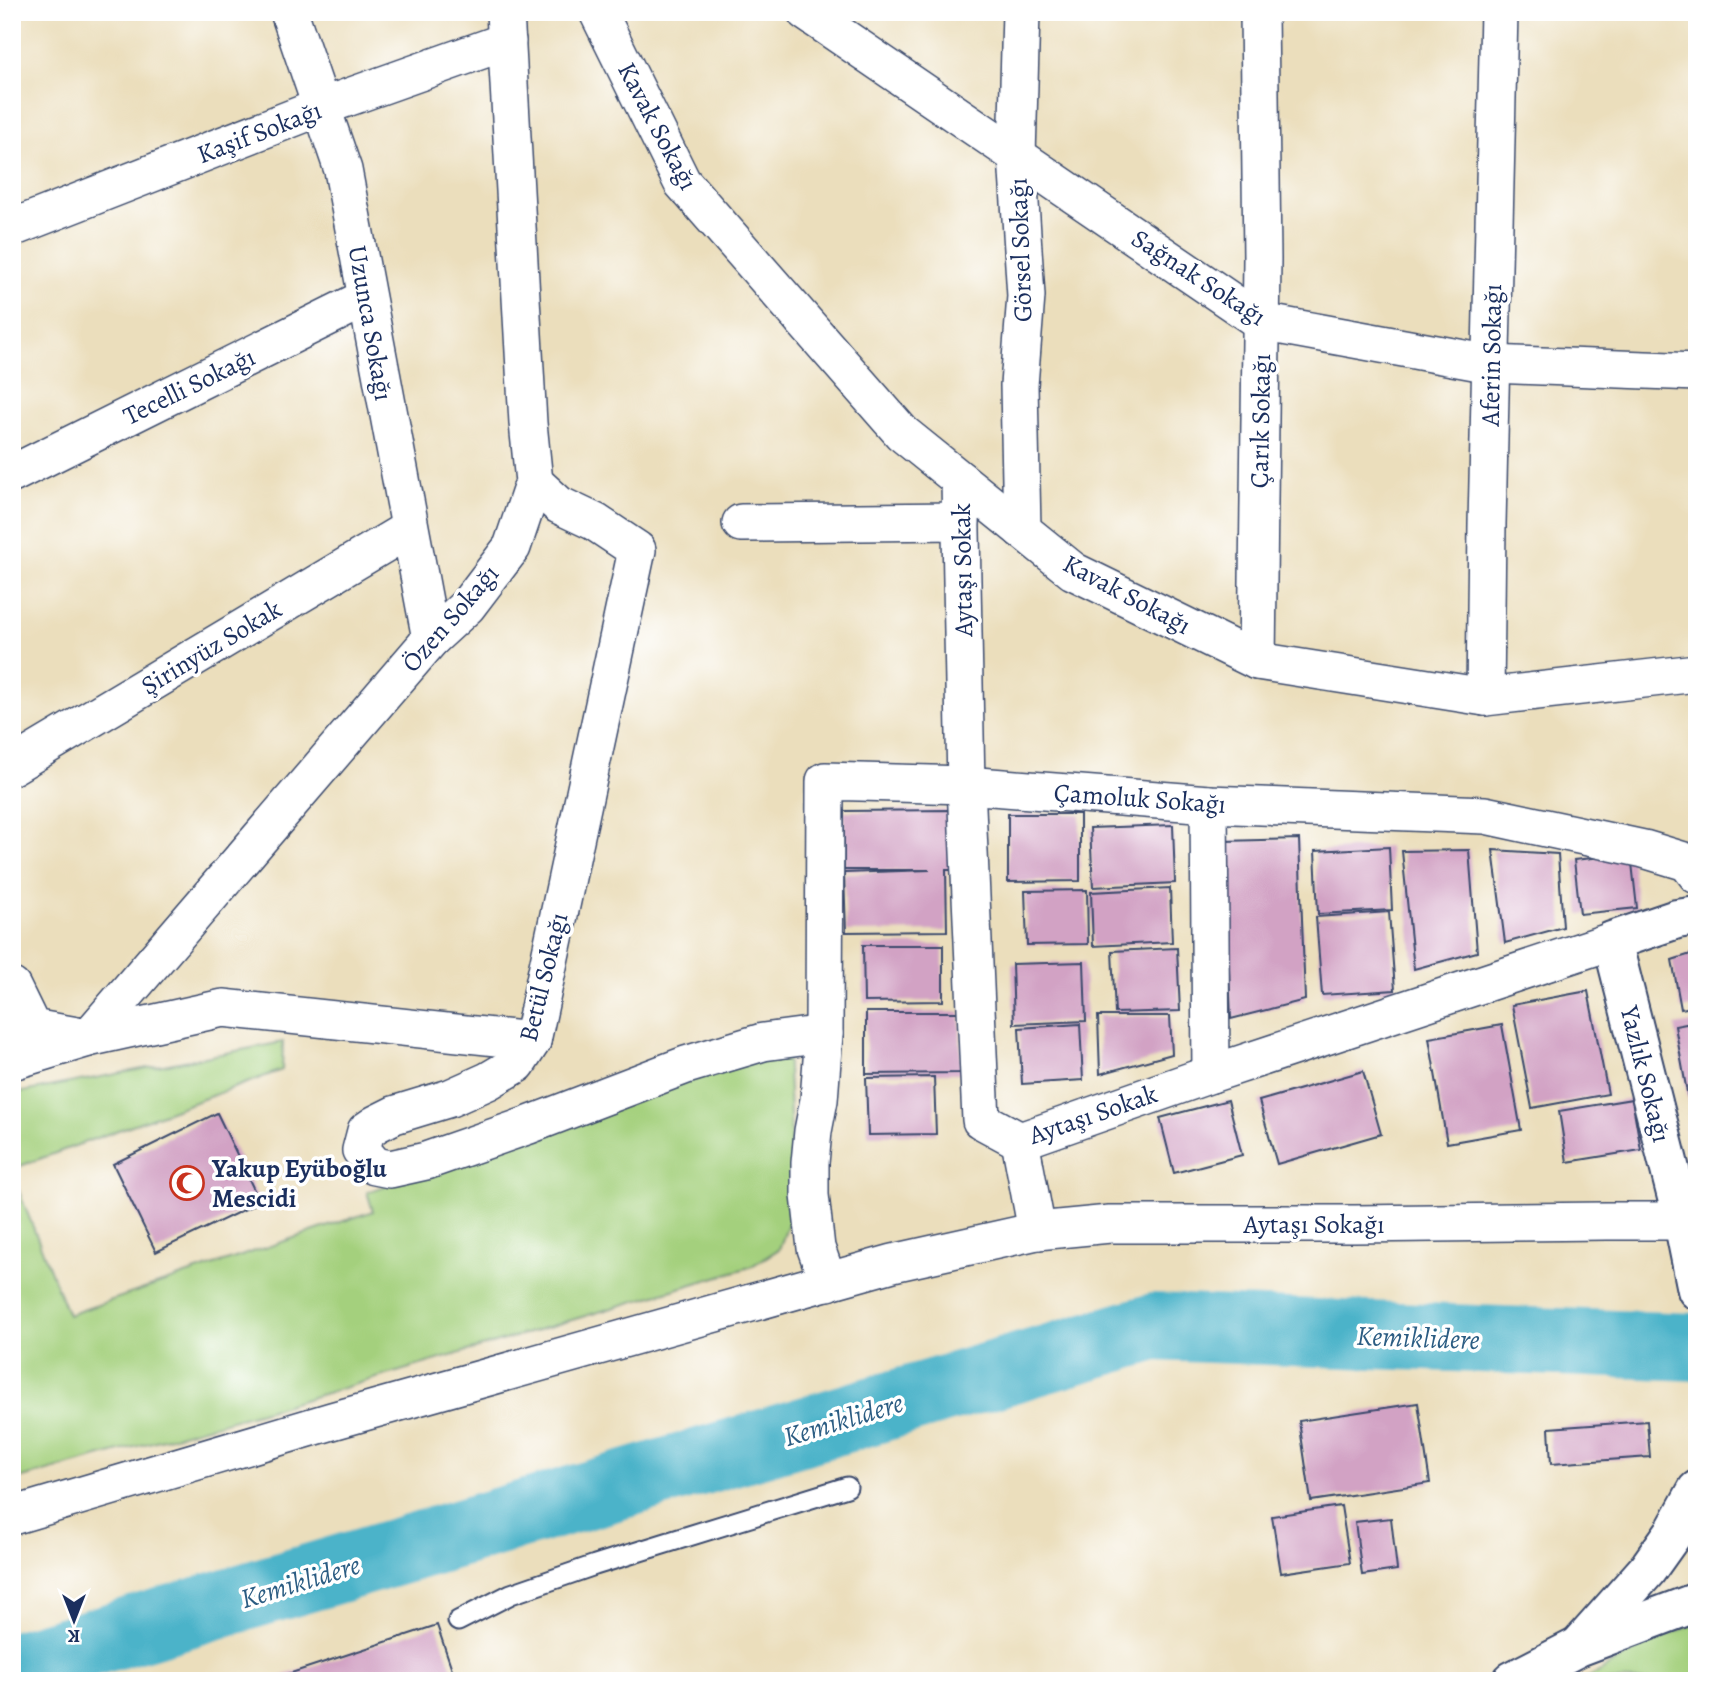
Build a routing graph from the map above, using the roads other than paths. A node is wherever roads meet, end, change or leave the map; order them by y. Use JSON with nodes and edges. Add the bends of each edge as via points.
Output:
{"nodes":[{"id":1,"x":289,"y":12,"type":"edge"},
{"id":2,"x":598,"y":12,"type":"edge"},
{"id":3,"x":806,"y":12,"type":"edge"},
{"id":4,"x":1021,"y":12,"type":"edge"},
{"id":5,"x":1259,"y":12,"type":"edge"},
{"id":6,"x":1499,"y":12,"type":"edge"},
{"id":7,"x":506,"y":26,"type":"edge"},
{"id":8,"x":321,"y":107,"type":"junction"},
{"id":9,"x":1017,"y":156,"type":"junction"},
{"id":10,"x":12,"y":228,"type":"edge"},
{"id":11,"x":366,"y":298,"type":"junction"},
{"id":12,"x":1261,"y":323,"type":"junction"},
{"id":13,"x":1491,"y":364,"type":"junction"},
{"id":14,"x":1697,"y":372,"type":"edge"},
{"id":15,"x":12,"y":474,"type":"edge"},
{"id":16,"x":960,"y":480,"type":"junction"},
{"id":17,"x":534,"y":482,"type":"junction"},
{"id":18,"x":961,"y":520,"type":"junction"},
{"id":19,"x":741,"y":523,"type":"dead end"},
{"id":20,"x":409,"y":529,"type":"junction"},
{"id":21,"x":1022,"y":530,"type":"junction"},
{"id":22,"x":431,"y":639,"type":"junction"},
{"id":23,"x":1257,"y":661,"type":"junction"},
{"id":24,"x":1697,"y":673,"type":"edge"},
{"id":25,"x":1486,"y":697,"type":"junction"},
{"id":26,"x":12,"y":766,"type":"edge"},
{"id":27,"x":966,"y":785,"type":"junction"},
{"id":28,"x":1209,"y":804,"type":"junction"},
{"id":29,"x":1697,"y":875,"type":"edge"},
{"id":30,"x":1690,"y":909,"type":"edge"},
{"id":31,"x":1612,"y":941,"type":"junction"},
{"id":32,"x":12,"y":987,"type":"edge"},
{"id":33,"x":824,"y":1034,"type":"junction"},
{"id":34,"x":88,"y":1038,"type":"junction"},
{"id":35,"x":532,"y":1041,"type":"junction"},
{"id":36,"x":12,"y":1061,"type":"edge"},
{"id":37,"x":1211,"y":1074,"type":"junction"},
{"id":38,"x":1020,"y":1141,"type":"junction"},
{"id":39,"x":1690,"y":1222,"type":"edge"},
{"id":40,"x":1037,"y":1231,"type":"junction"},
{"id":41,"x":828,"y":1282,"type":"junction"},
{"id":42,"x":1697,"y":1290,"type":"edge"},
{"id":43,"x":847,"y":1487,"type":"dead end"},
{"id":44,"x":1697,"y":1490,"type":"edge"},
{"id":45,"x":12,"y":1516,"type":"edge"},
{"id":46,"x":1697,"y":1602,"type":"edge"},
{"id":47,"x":458,"y":1621,"type":"dead end"},
{"id":48,"x":1578,"y":1647,"type":"junction"},
{"id":49,"x":1512,"y":1681,"type":"edge"}],
"edges":[{"from":1,"to":8,"type":"street","name":"Uzunca Sokağı"},
{"from":2,"to":16,"type":"street","name":"Kavak Sokağı","via":[[682,182],[902,433]]},
{"from":3,"to":9,"type":"street","name":"Sağnak Sokağı"},
{"from":4,"to":9,"type":"street","name":"Görsel Sokağı"},
{"from":5,"to":12,"type":"street","name":"Çarık Sokağı"},
{"from":6,"to":13,"type":"street","name":"Aferin Sokağı"},
{"from":7,"to":8,"type":"street","name":"Kaşif Sokağı"},
{"from":7,"to":17,"type":"street","name":"Özen Sokağı"},
{"from":8,"to":10,"type":"street","name":"Kaşif Sokağı"},
{"from":8,"to":11,"type":"street","name":"Uzunca Sokağı","via":[[343,170]]},
{"from":9,"to":12,"type":"street","name":"Sağnak Sokağı"},
{"from":9,"to":21,"type":"street","name":"Görsel Sokağı","via":[[1026,296],[1019,385]]},
{"from":11,"to":15,"type":"street","name":"Tecelli Sokağı"},
{"from":11,"to":20,"type":"street","name":"Uzunca Sokağı"},
{"from":12,"to":13,"type":"street","name":"Sağnak Sokağı"},
{"from":12,"to":23,"type":"street","name":"Çarık Sokağı"},
{"from":13,"to":14,"type":"street","name":"Sağnak Sokağı"},
{"from":13,"to":25,"type":"street","name":"Aferin Sokağı"},
{"from":16,"to":18,"type":"street","name":"Aytaşı Sokak"},
{"from":16,"to":21,"type":"street","name":"Kavak Sokağı"},
{"from":17,"to":22,"type":"street","name":"Özen Sokağı","via":[[512,547],[467,606]]},
{"from":17,"to":35,"type":"street","name":"Betül Sokağı","via":[[559,505],[636,550]]},
{"from":18,"to":19,"type":"street"},
{"from":18,"to":27,"type":"street","name":"Aytaşı Sokak"},
{"from":20,"to":22,"type":"street","name":"Uzunca Sokağı"},
{"from":20,"to":26,"type":"street","name":"Şirinyüz Sokak"},
{"from":21,"to":23,"type":"street","name":"Kavak Sokağı","via":[[1073,571]]},
{"from":22,"to":34,"type":"street","name":"Özen Sokağı"},
{"from":23,"to":25,"type":"street","name":"Kavak Sokağı"},
{"from":24,"to":25,"type":"street","name":"Kavak Sokağı"},
{"from":27,"to":28,"type":"street","name":"Çamoluk Sokağı"},
{"from":27,"to":33,"type":"street","name":"Çamoluk Sokağı","via":[[825,781]]},
{"from":27,"to":38,"type":"street","name":"Aytaşı Sokak","via":[[981,1120]]},
{"from":28,"to":29,"type":"street","name":"Çamoluk Sokağı","via":[[1485,815],[1644,849],[1687,862]]},
{"from":28,"to":37,"type":"street"},
{"from":30,"to":31,"type":"street","name":"Aytaşı Sokak"},
{"from":31,"to":37,"type":"street","name":"Aytaşı Sokak"},
{"from":31,"to":39,"type":"street","name":"Yazlık Sokağı"},
{"from":32,"to":34,"type":"street","via":[[32,1028]]},
{"from":33,"to":35,"type":"street","name":"Betül Sokağı","via":[[763,1042],[686,1065],[426,1161],[375,1166],[361,1150],[366,1131],[376,1124],[488,1081],[517,1064]]},
{"from":33,"to":41,"type":"street","via":[[810,1195],[816,1248]]},
{"from":34,"to":35,"type":"street","via":[[223,1008]]},
{"from":34,"to":36,"type":"street"},
{"from":37,"to":38,"type":"street","name":"Aytaşı Sokak"},
{"from":38,"to":40,"type":"street"},
{"from":39,"to":40,"type":"street","name":"Aytaşı Sokağı","via":[[1110,1224]]},
{"from":39,"to":42,"type":"street","name":"Yazlık Sokağı"},
{"from":40,"to":41,"type":"street","name":"Aytaşı Sokağı"},
{"from":41,"to":45,"type":"street","name":"Aytaşı Sokağı","via":[[332,1420]]},
{"from":43,"to":47,"type":"lane","via":[[583,1569],[511,1594]]},
{"from":44,"to":48,"type":"street","via":[[1647,1570]]},
{"from":46,"to":48,"type":"street"},
{"from":48,"to":49,"type":"street"}]}
